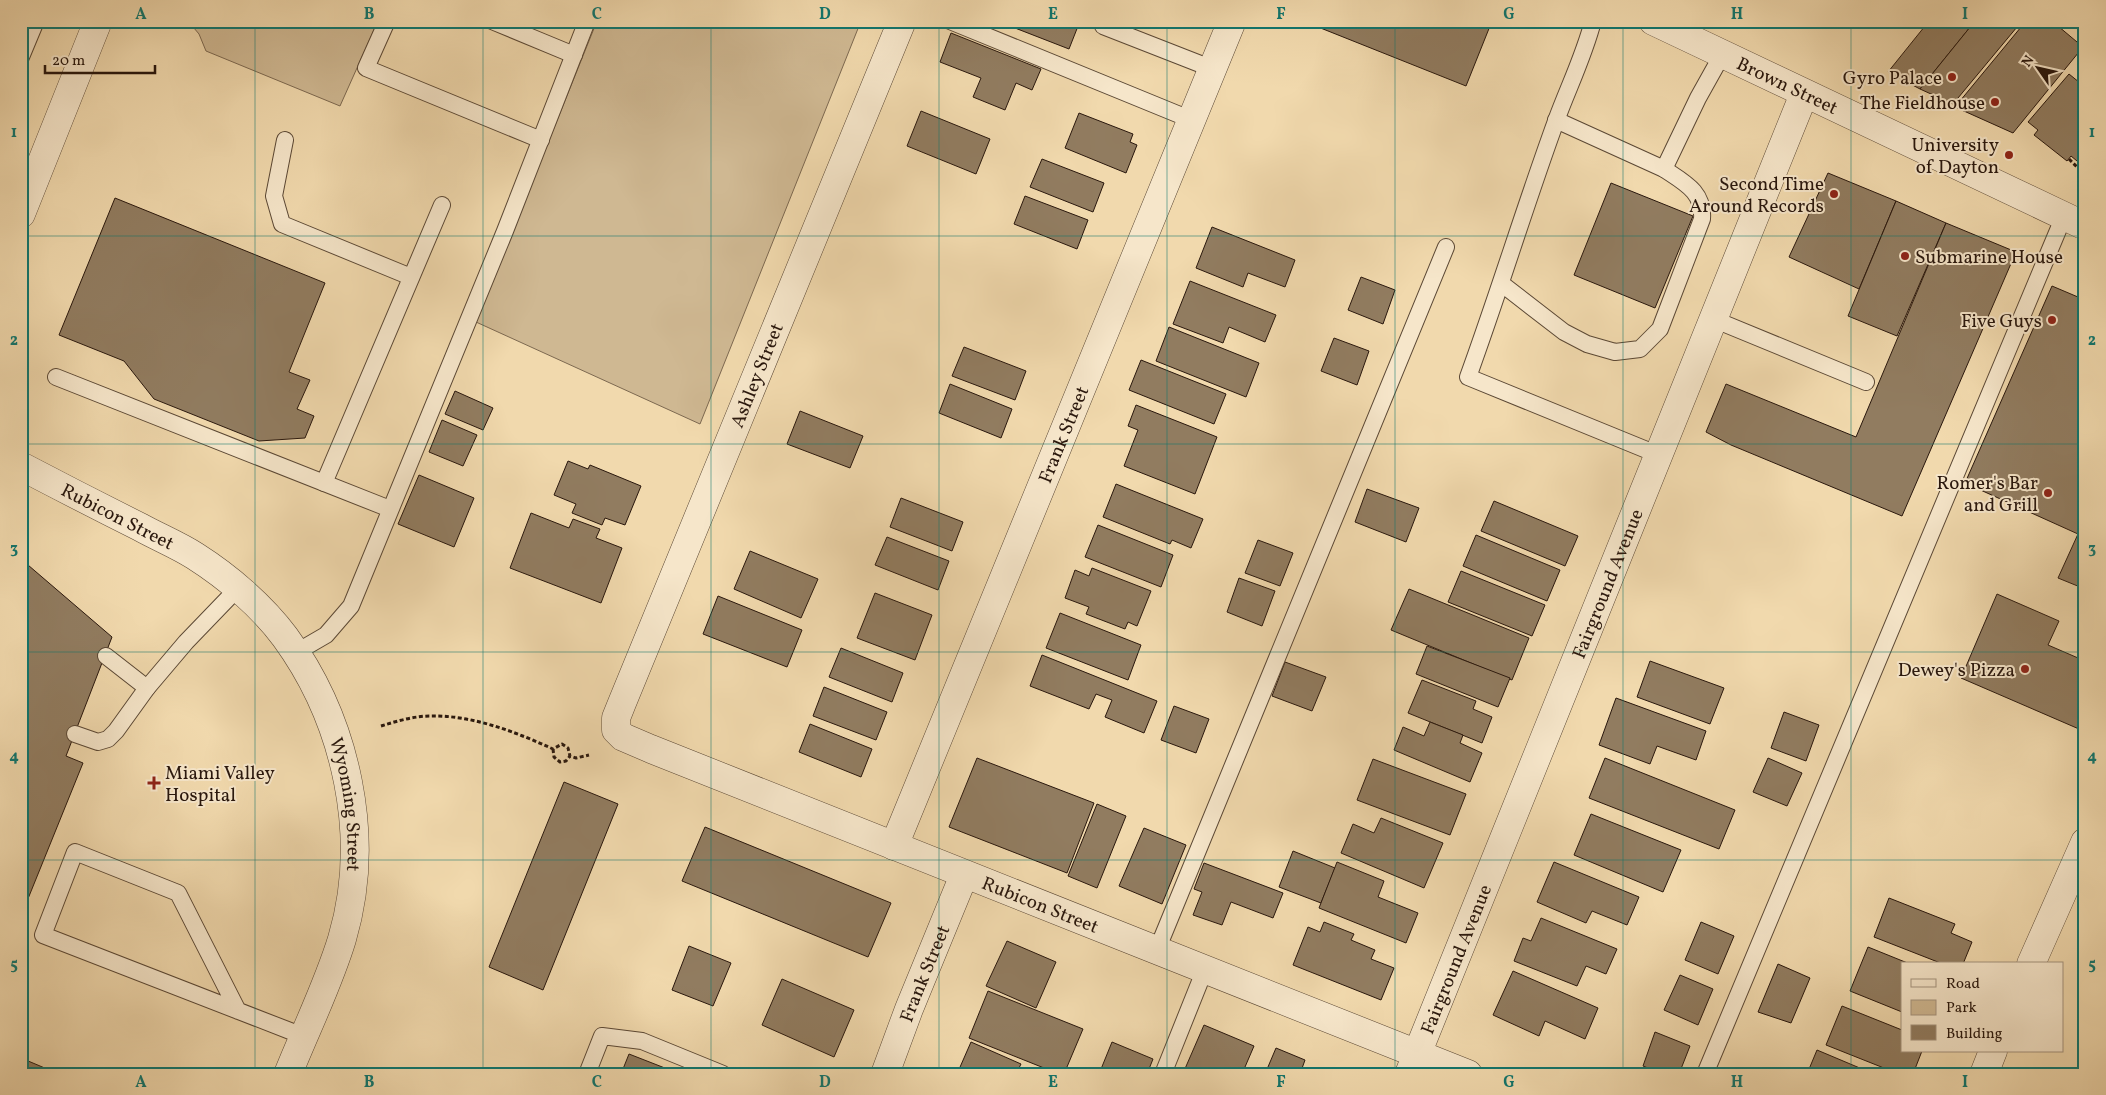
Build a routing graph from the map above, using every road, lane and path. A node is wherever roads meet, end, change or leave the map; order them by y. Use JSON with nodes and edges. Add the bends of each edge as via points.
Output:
{"nodes":[{"id":1,"x":36,"y":21,"type":"edge"},
{"id":2,"x":98,"y":21,"type":"edge"},
{"id":3,"x":387,"y":21,"type":"edge"},
{"id":4,"x":492,"y":21,"type":"edge"},
{"id":5,"x":587,"y":21,"type":"edge"},
{"id":6,"x":902,"y":21,"type":"edge"},
{"id":7,"x":950,"y":21,"type":"edge"},
{"id":8,"x":1105,"y":21,"type":"edge"},
{"id":9,"x":1232,"y":21,"type":"edge"},
{"id":10,"x":1593,"y":21,"type":"edge"},
{"id":11,"x":1653,"y":21,"type":"edge"},
{"id":12,"x":574,"y":55,"type":"junction"},
{"id":13,"x":1722,"y":55,"type":"junction"},
{"id":14,"x":21,"y":58,"type":"edge"},
{"id":15,"x":1212,"y":69,"type":"junction"},
{"id":16,"x":1804,"y":94,"type":"junction"},
{"id":17,"x":1192,"y":120,"type":"junction"},
{"id":18,"x":1556,"y":120,"type":"junction"},
{"id":19,"x":285,"y":140,"type":"dead end"},
{"id":20,"x":541,"y":140,"type":"junction"},
{"id":21,"x":2085,"y":158,"type":"edge"},
{"id":22,"x":2069,"y":160,"type":"dead end"},
{"id":23,"x":1664,"y":169,"type":"junction"},
{"id":24,"x":442,"y":205,"type":"dead end"},
{"id":25,"x":22,"y":207,"type":"edge"},
{"id":26,"x":2074,"y":221,"type":"edge"},
{"id":27,"x":1446,"y":248,"type":"dead end"},
{"id":28,"x":411,"y":277,"type":"junction"},
{"id":29,"x":1502,"y":284,"type":"junction"},
{"id":30,"x":1713,"y":319,"type":"junction"},
{"id":31,"x":56,"y":377,"type":"dead end"},
{"id":32,"x":1866,"y":382,"type":"dead end"},
{"id":33,"x":1659,"y":455,"type":"junction"},
{"id":34,"x":21,"y":466,"type":"edge"},
{"id":35,"x":324,"y":483,"type":"junction"},
{"id":36,"x":390,"y":509,"type":"junction"},
{"id":37,"x":212,"y":569,"type":"joint"},
{"id":38,"x":238,"y":588,"type":"junction"},
{"id":39,"x":295,"y":653,"type":"junction"},
{"id":40,"x":106,"y":656,"type":"dead end"},
{"id":41,"x":147,"y":688,"type":"junction"},
{"id":42,"x":381,"y":726,"type":"dead end"},
{"id":43,"x":616,"y":730,"type":"joint"},
{"id":44,"x":75,"y":734,"type":"dead end"},
{"id":45,"x":553,"y":750,"type":"junction"},
{"id":46,"x":589,"y":755,"type":"dead end"},
{"id":47,"x":570,"y":756,"type":"junction"},
{"id":48,"x":2085,"y":842,"type":"edge"},
{"id":49,"x":894,"y":846,"type":"junction"},
{"id":50,"x":964,"y":875,"type":"junction"},
{"id":51,"x":1157,"y":950,"type":"junction"},
{"id":52,"x":2033,"y":962,"type":"edge"},
{"id":53,"x":1206,"y":969,"type":"junction"},
{"id":54,"x":238,"y":1011,"type":"junction"},
{"id":55,"x":303,"y":1036,"type":"junction"},
{"id":56,"x":1993,"y":1052,"type":"edge"},
{"id":57,"x":1413,"y":1063,"type":"edge"},
{"id":58,"x":288,"y":1074,"type":"edge"},
{"id":59,"x":587,"y":1074,"type":"edge"},
{"id":60,"x":723,"y":1074,"type":"edge"},
{"id":61,"x":885,"y":1074,"type":"edge"},
{"id":62,"x":1163,"y":1074,"type":"edge"},
{"id":63,"x":1468,"y":1074,"type":"edge"},
{"id":64,"x":1705,"y":1074,"type":"edge"},
{"id":65,"x":1984,"y":1074,"type":"edge"}],
"edges":[{"from":1,"to":14,"type":"lane"},
{"from":2,"to":25,"type":"street"},
{"from":3,"to":20,"type":"lane","via":[[366,68]]},
{"from":4,"to":12,"type":"lane"},
{"from":5,"to":12,"type":"lane"},
{"from":6,"to":43,"type":"street","name":"Ashley Street","via":[[622,703],[616,718]]},
{"from":7,"to":17,"type":"lane"},
{"from":8,"to":15,"type":"lane","via":[[1103,26]]},
{"from":9,"to":15,"type":"street","name":"Frank Street"},
{"from":10,"to":18,"type":"lane"},
{"from":11,"to":13,"type":"street","name":"Brown Street"},
{"from":12,"to":20,"type":"lane"},
{"from":13,"to":16,"type":"street","name":"Brown Street"},
{"from":13,"to":23,"type":"lane"},
{"from":15,"to":17,"type":"street","name":"Frank Street"},
{"from":16,"to":26,"type":"street","name":"Brown Street"},
{"from":16,"to":30,"type":"street","name":"Fairground Avenue"},
{"from":17,"to":49,"type":"street","name":"Frank Street"},
{"from":18,"to":23,"type":"lane"},
{"from":18,"to":29,"type":"lane"},
{"from":19,"to":28,"type":"lane","via":[[274,196],[282,224]]},
{"from":20,"to":36,"type":"lane"},
{"from":21,"to":22,"type":"path","via":[[2077,167]]},
{"from":23,"to":29,"type":"lane","via":[[1698,197],[1702,204],[1702,219],[1660,329],[1640,349],[1614,352],[1587,344],[1564,332]]},
{"from":24,"to":28,"type":"lane"},
{"from":26,"to":64,"type":"lane"},
{"from":27,"to":51,"type":"lane"},
{"from":28,"to":35,"type":"lane"},
{"from":29,"to":33,"type":"lane","via":[[1468,377]]},
{"from":30,"to":32,"type":"lane"},
{"from":30,"to":33,"type":"street","name":"Fairground Avenue"},
{"from":31,"to":35,"type":"lane"},
{"from":33,"to":57,"type":"street","name":"Fairground Avenue"},
{"from":34,"to":37,"type":"street","name":"Rubicon Street","via":[[195,556]]},
{"from":35,"to":36,"type":"lane"},
{"from":36,"to":39,"type":"lane","via":[[351,606],[326,635]]},
{"from":37,"to":38,"type":"street","name":"Wyoming Street"},
{"from":38,"to":39,"type":"street","name":"Wyoming Street","via":[[284,636]]},
{"from":38,"to":41,"type":"lane"},
{"from":39,"to":55,"type":"street","name":"Wyoming Street","via":[[332,722],[347,779],[355,828],[352,887],[342,939]]},
{"from":40,"to":41,"type":"lane"},
{"from":41,"to":44,"type":"lane","via":[[108,739],[98,742]]},
{"from":42,"to":45,"type":"path","via":[[423,716],[446,716],[510,731]]},
{"from":43,"to":49,"type":"street","name":"Rubicon Street","via":[[636,743]]},
{"from":45,"to":47,"type":"path","via":[[562,744],[568,748]]},
{"from":45,"to":47,"type":"path","via":[[554,757],[560,762]]},
{"from":46,"to":47,"type":"path"},
{"from":48,"to":52,"type":"street"},
{"from":49,"to":50,"type":"street","name":"Rubicon Street"},
{"from":50,"to":51,"type":"street","name":"Rubicon Street"},
{"from":50,"to":61,"type":"street","name":"Frank Street"},
{"from":51,"to":53,"type":"street","name":"Rubicon Street"},
{"from":53,"to":57,"type":"street","name":"Rubicon Street"},
{"from":53,"to":62,"type":"lane"},
{"from":54,"to":54,"type":"lane","via":[[43,935],[75,852],[178,892]]},
{"from":54,"to":55,"type":"lane"},
{"from":55,"to":58,"type":"street","name":"Wyoming Street"},
{"from":56,"to":65,"type":"street"},
{"from":57,"to":63,"type":"street","name":"Rubicon Street"},
{"from":59,"to":60,"type":"lane","via":[[602,1036],[642,1041]]}]}
